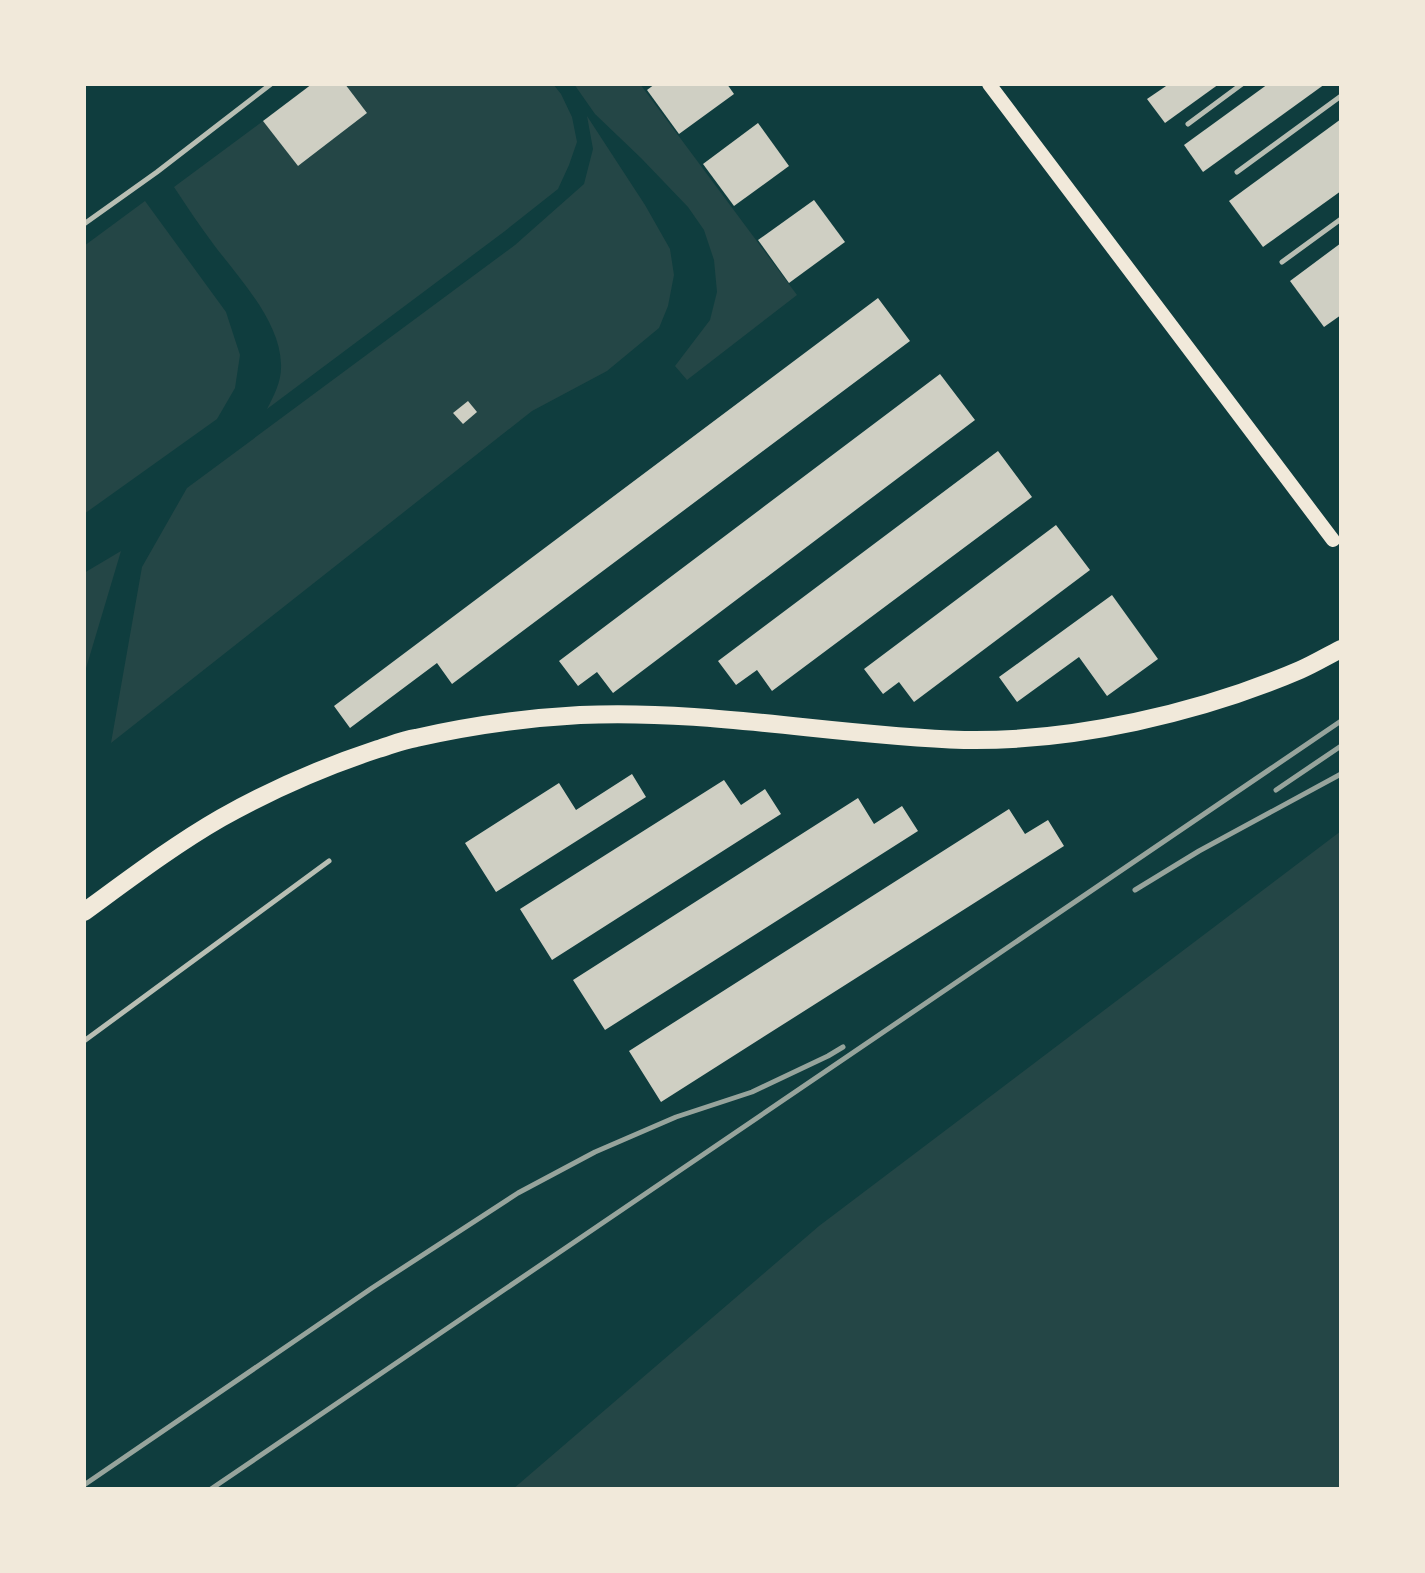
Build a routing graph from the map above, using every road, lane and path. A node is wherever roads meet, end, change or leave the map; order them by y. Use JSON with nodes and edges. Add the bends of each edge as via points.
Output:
{"nodes":[{"id":1,"x":271,"y":84,"type":"edge"},
{"id":2,"x":989,"y":84,"type":"edge"},
{"id":3,"x":1242,"y":84,"type":"edge"},
{"id":4,"x":1341,"y":96,"type":"edge"},
{"id":5,"x":1188,"y":124,"type":"dead end"},
{"id":6,"x":1237,"y":172,"type":"dead end"},
{"id":7,"x":1341,"y":219,"type":"edge"},
{"id":8,"x":84,"y":224,"type":"edge"},
{"id":9,"x":1282,"y":262,"type":"dead end"},
{"id":10,"x":1333,"y":540,"type":"dead end"},
{"id":11,"x":1341,"y":649,"type":"edge"},
{"id":12,"x":329,"y":861,"type":"dead end"},
{"id":13,"x":84,"y":912,"type":"edge"},
{"id":14,"x":84,"y":1041,"type":"edge"}],
"edges":[{"from":1,"to":8,"type":"lane"},
{"from":2,"to":10,"type":"main road"},
{"from":3,"to":5,"type":"lane"},
{"from":4,"to":6,"type":"lane"},
{"from":7,"to":9,"type":"lane"},
{"from":11,"to":13,"type":"main road","via":[[1302,669],[1198,706],[1129,723],[1022,738],[966,740],[660,715],[580,715],[414,738],[341,761],[218,820]]},
{"from":12,"to":14,"type":"lane"}]}
